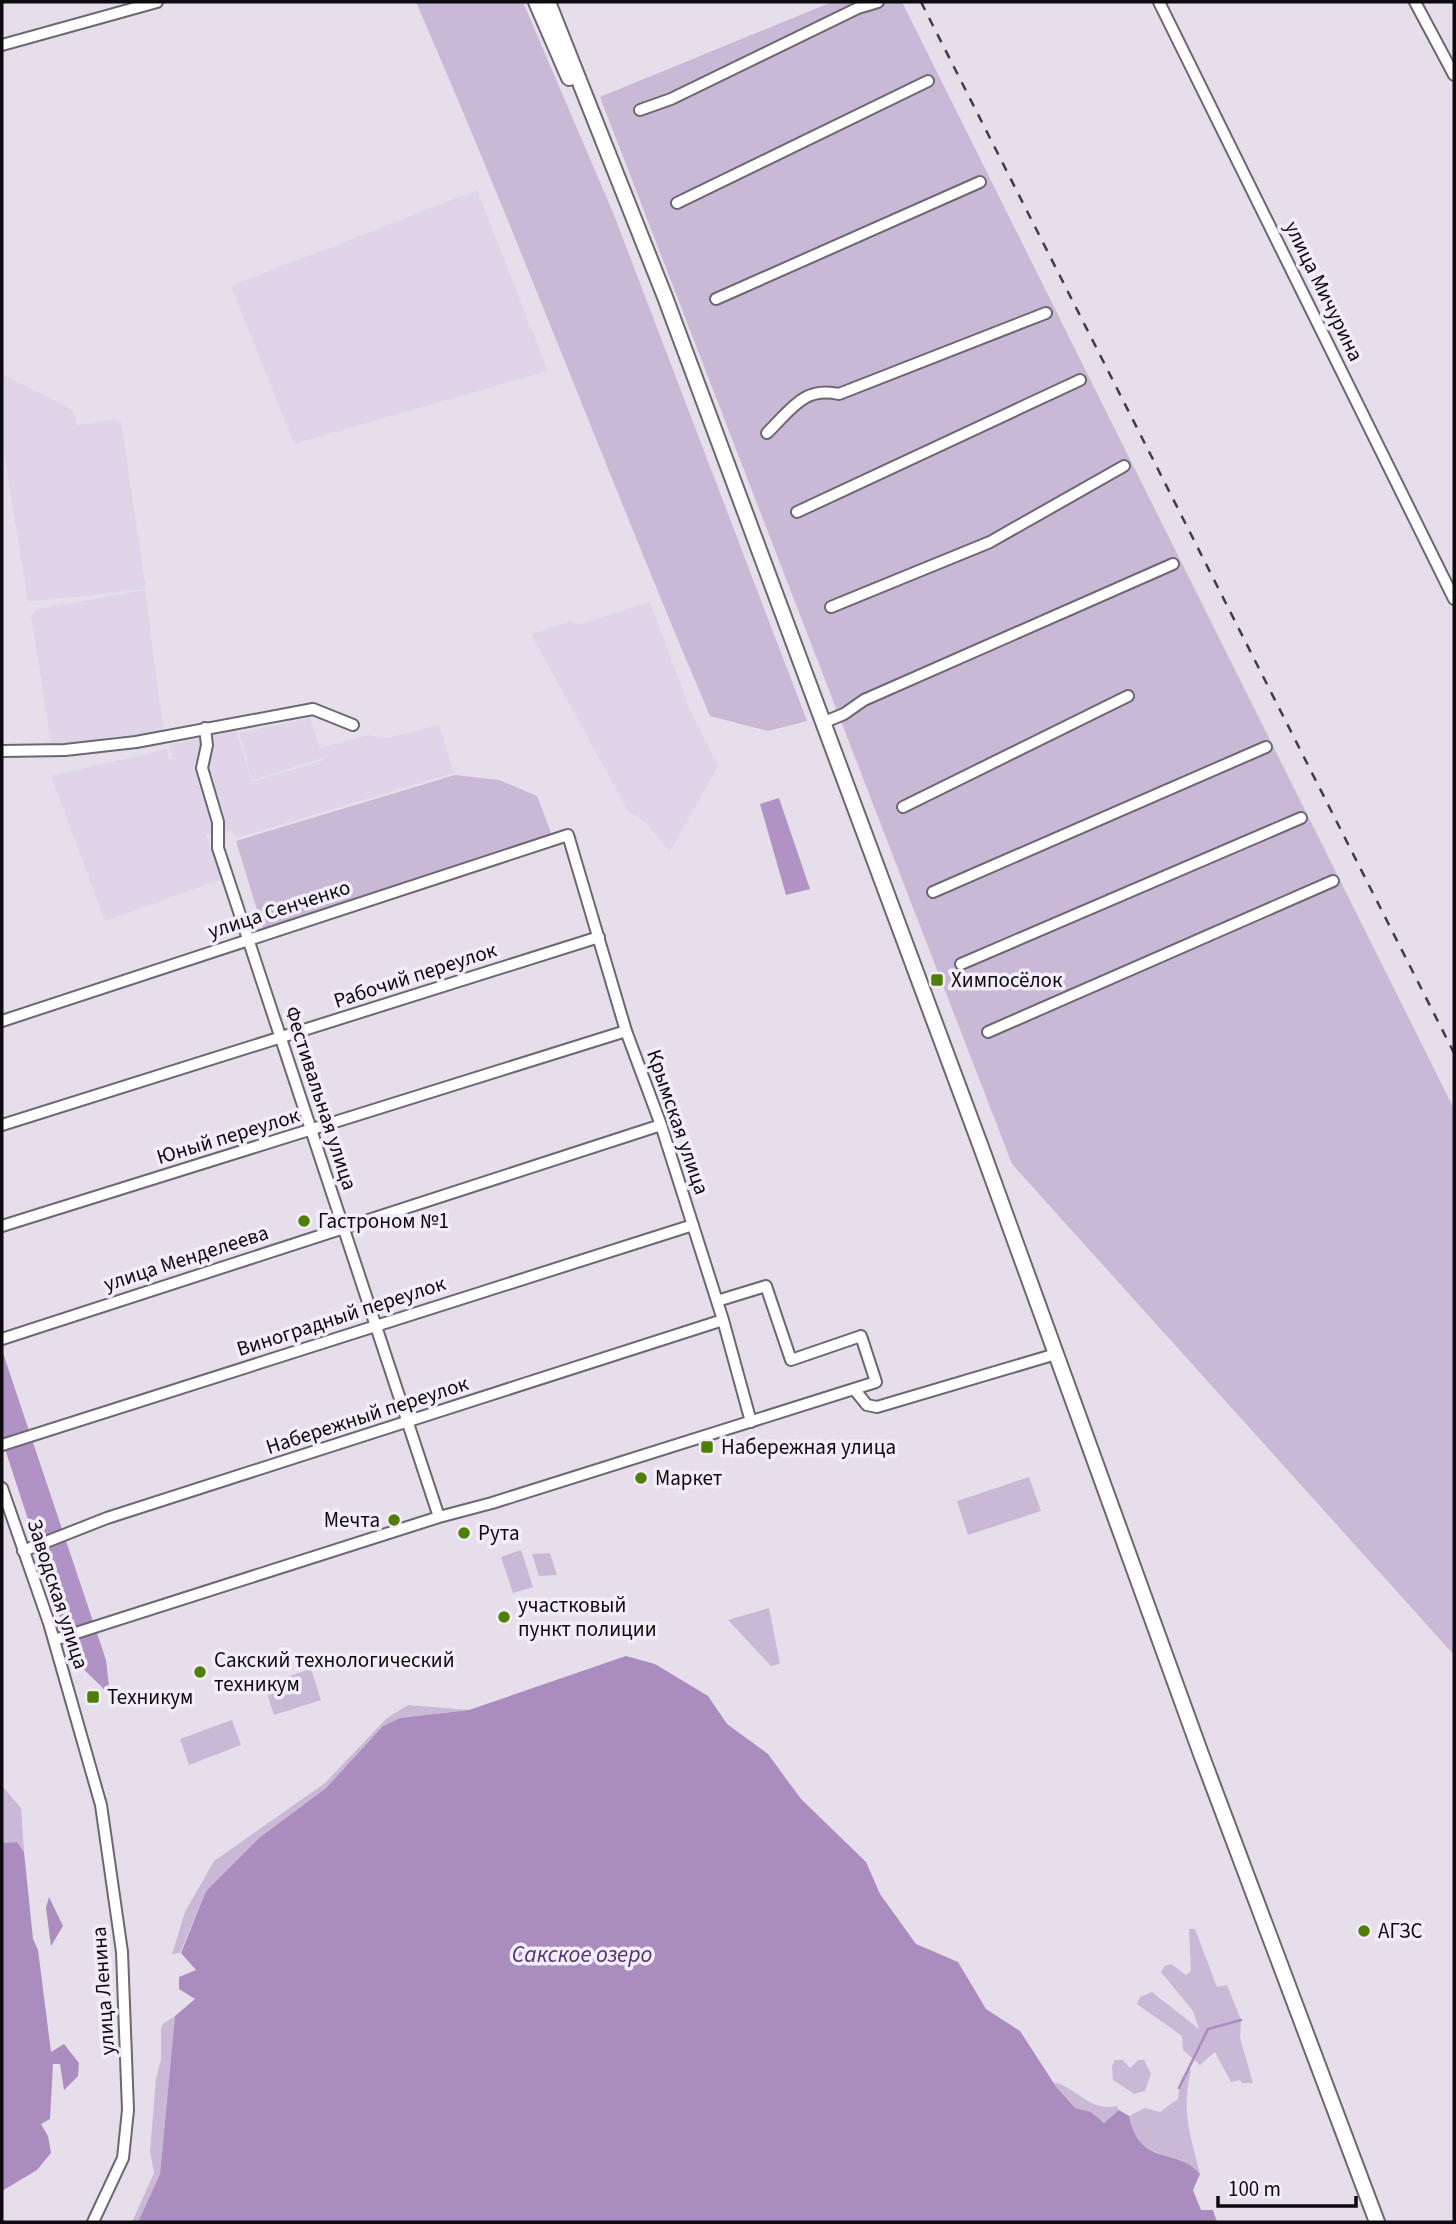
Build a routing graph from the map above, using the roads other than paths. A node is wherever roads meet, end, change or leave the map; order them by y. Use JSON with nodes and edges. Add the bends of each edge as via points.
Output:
{"nodes":[{"id":1,"x":157,"y":2,"type":"edge"},
{"id":2,"x":536,"y":2,"type":"edge"},
{"id":3,"x":548,"y":2,"type":"edge"},
{"id":4,"x":878,"y":2,"type":"edge"},
{"id":5,"x":1158,"y":2,"type":"edge"},
{"id":6,"x":1415,"y":2,"type":"edge"},
{"id":7,"x":2,"y":44,"type":"edge"},
{"id":8,"x":1454,"y":75,"type":"edge"},
{"id":9,"x":928,"y":81,"type":"dead end"},
{"id":10,"x":587,"y":101,"type":"junction"},
{"id":11,"x":639,"y":110,"type":"dead end"},
{"id":12,"x":979,"y":182,"type":"dead end"},
{"id":13,"x":677,"y":203,"type":"dead end"},
{"id":14,"x":716,"y":299,"type":"dead end"},
{"id":15,"x":1046,"y":313,"type":"dead end"},
{"id":16,"x":1080,"y":380,"type":"dead end"},
{"id":17,"x":767,"y":432,"type":"dead end"},
{"id":18,"x":1124,"y":466,"type":"dead end"},
{"id":19,"x":797,"y":512,"type":"dead end"},
{"id":20,"x":1173,"y":564,"type":"dead end"},
{"id":21,"x":1454,"y":598,"type":"edge"},
{"id":22,"x":831,"y":607,"type":"dead end"},
{"id":23,"x":1128,"y":696,"type":"dead end"},
{"id":24,"x":822,"y":723,"type":"junction"},
{"id":25,"x":353,"y":724,"type":"dead end"},
{"id":26,"x":205,"y":729,"type":"junction"},
{"id":27,"x":1266,"y":747,"type":"dead end"},
{"id":28,"x":2,"y":751,"type":"edge"},
{"id":29,"x":903,"y":807,"type":"dead end"},
{"id":30,"x":1301,"y":818,"type":"dead end"},
{"id":31,"x":568,"y":835,"type":"joint"},
{"id":32,"x":1333,"y":881,"type":"dead end"},
{"id":33,"x":933,"y":892,"type":"dead end"},
{"id":34,"x":599,"y":937,"type":"junction"},
{"id":35,"x":248,"y":939,"type":"junction"},
{"id":36,"x":961,"y":964,"type":"dead end"},
{"id":37,"x":2,"y":1021,"type":"edge"},
{"id":38,"x":626,"y":1031,"type":"junction"},
{"id":39,"x":988,"y":1031,"type":"dead end"},
{"id":40,"x":282,"y":1038,"type":"junction"},
{"id":41,"x":2,"y":1125,"type":"edge"},
{"id":42,"x":661,"y":1125,"type":"junction"},
{"id":43,"x":312,"y":1131,"type":"junction"},
{"id":44,"x":693,"y":1225,"type":"junction"},
{"id":45,"x":2,"y":1226,"type":"edge"},
{"id":46,"x":344,"y":1227,"type":"junction"},
{"id":47,"x":717,"y":1301,"type":"junction"},
{"id":48,"x":723,"y":1320,"type":"junction"},
{"id":49,"x":376,"y":1325,"type":"junction"},
{"id":50,"x":2,"y":1339,"type":"edge"},
{"id":51,"x":1056,"y":1354,"type":"junction"},
{"id":52,"x":853,"y":1389,"type":"junction"},
{"id":53,"x":751,"y":1422,"type":"junction"},
{"id":54,"x":408,"y":1423,"type":"junction"},
{"id":55,"x":2,"y":1444,"type":"edge"},
{"id":56,"x":2,"y":1488,"type":"edge"},
{"id":57,"x":439,"y":1517,"type":"junction"},
{"id":58,"x":23,"y":1552,"type":"junction"},
{"id":59,"x":54,"y":1640,"type":"junction"},
{"id":60,"x":88,"y":1754,"type":"joint"},
{"id":61,"x":93,"y":2222,"type":"edge"},
{"id":62,"x":1377,"y":2222,"type":"edge"}],
"edges":[{"from":1,"to":7,"type":"street"},
{"from":2,"to":10,"type":"main road","via":[[568,77]]},
{"from":3,"to":10,"type":"main road"},
{"from":4,"to":11,"type":"street"},
{"from":5,"to":21,"type":"street","name":"улица Мичурина"},
{"from":6,"to":8,"type":"street"},
{"from":9,"to":13,"type":"street"},
{"from":10,"to":24,"type":"main road","via":[[665,297]]},
{"from":12,"to":14,"type":"street"},
{"from":15,"to":17,"type":"street","via":[[839,394],[809,393]]},
{"from":16,"to":19,"type":"street"},
{"from":18,"to":22,"type":"street","via":[[990,542]]},
{"from":20,"to":24,"type":"street","via":[[864,700]]},
{"from":23,"to":29,"type":"street"},
{"from":24,"to":51,"type":"main road"},
{"from":25,"to":26,"type":"street","via":[[313,709]]},
{"from":26,"to":28,"type":"street","via":[[130,743]]},
{"from":26,"to":35,"type":"street","name":"Фестивальная улица","via":[[202,768],[218,822],[218,848]]},
{"from":27,"to":33,"type":"street"},
{"from":30,"to":36,"type":"street"},
{"from":31,"to":34,"type":"street","name":"Крымская улица"},
{"from":31,"to":35,"type":"street","name":"улица Сенченко"},
{"from":32,"to":39,"type":"street"},
{"from":34,"to":38,"type":"street","name":"Крымская улица"},
{"from":34,"to":40,"type":"street","name":"Рабочий переулок"},
{"from":35,"to":37,"type":"street","name":"улица Сенченко"},
{"from":35,"to":40,"type":"street","name":"Фестивальная улица"},
{"from":38,"to":42,"type":"street","name":"Крымская улица"},
{"from":38,"to":43,"type":"street","name":"Юный переулок"},
{"from":40,"to":41,"type":"street","name":"Рабочий переулок"},
{"from":40,"to":43,"type":"street","name":"Фестивальная улица"},
{"from":42,"to":44,"type":"street","name":"Крымская улица"},
{"from":42,"to":46,"type":"street","name":"улица Менделеева"},
{"from":43,"to":45,"type":"street","name":"Юный переулок"},
{"from":43,"to":46,"type":"street","name":"Фестивальная улица"},
{"from":44,"to":47,"type":"street","name":"Крымская улица"},
{"from":44,"to":49,"type":"street","name":"Виноградный переулок"},
{"from":46,"to":49,"type":"street","name":"Фестивальная улица"},
{"from":46,"to":50,"type":"street","name":"улица Менделеева"},
{"from":47,"to":48,"type":"street","name":"Крымская улица"},
{"from":47,"to":52,"type":"street","via":[[766,1286],[791,1360],[861,1336],[876,1382]]},
{"from":48,"to":53,"type":"street","name":"Крымская улица"},
{"from":48,"to":54,"type":"street","name":"Набережный переулок"},
{"from":49,"to":54,"type":"street","name":"Фестивальная улица"},
{"from":49,"to":55,"type":"street","name":"Виноградный переулок"},
{"from":51,"to":52,"type":"street","via":[[877,1408],[867,1405]]},
{"from":51,"to":62,"type":"main road"},
{"from":52,"to":53,"type":"street"},
{"from":53,"to":57,"type":"street"},
{"from":54,"to":57,"type":"street","name":"Фестивальная улица"},
{"from":54,"to":58,"type":"street","name":"Набережный переулок","via":[[107,1518]]},
{"from":56,"to":58,"type":"street","name":"Заводская улица"},
{"from":57,"to":59,"type":"street"},
{"from":58,"to":59,"type":"street","name":"Заводская улица"},
{"from":59,"to":60,"type":"street","name":"Заводская улица"},
{"from":60,"to":61,"type":"street","name":"улица Ленина","via":[[103,1817],[122,1952],[128,2110],[124,2158]]}]}
